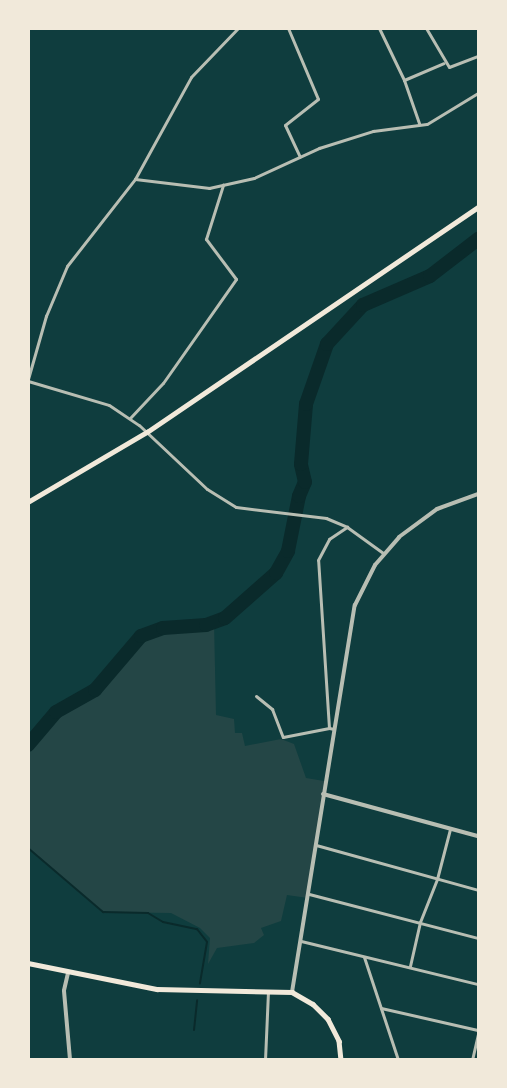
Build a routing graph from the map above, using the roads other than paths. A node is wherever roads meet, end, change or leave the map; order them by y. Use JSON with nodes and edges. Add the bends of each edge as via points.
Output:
{"nodes":[{"id":1,"x":238,"y":28,"type":"edge"},
{"id":2,"x":288,"y":28,"type":"edge"},
{"id":3,"x":379,"y":28,"type":"edge"},
{"id":4,"x":426,"y":28,"type":"edge"},
{"id":5,"x":478,"y":56,"type":"edge"},
{"id":6,"x":445,"y":63,"type":"junction"},
{"id":7,"x":404,"y":80,"type":"junction"},
{"id":8,"x":478,"y":93,"type":"edge"},
{"id":9,"x":419,"y":123,"type":"junction"},
{"id":10,"x":300,"y":157,"type":"junction"},
{"id":11,"x":135,"y":179,"type":"junction"},
{"id":12,"x":223,"y":185,"type":"junction"},
{"id":13,"x":478,"y":207,"type":"edge"},
{"id":14,"x":28,"y":380,"type":"edge"},
{"id":15,"x":129,"y":418,"type":"junction"},
{"id":16,"x":147,"y":432,"type":"junction"},
{"id":17,"x":478,"y":494,"type":"edge"},
{"id":18,"x":28,"y":502,"type":"edge"},
{"id":19,"x":348,"y":526,"type":"junction"},
{"id":20,"x":383,"y":553,"type":"junction"},
{"id":21,"x":256,"y":696,"type":"dead end"},
{"id":22,"x":331,"y":728,"type":"junction"},
{"id":23,"x":323,"y":794,"type":"junction"},
{"id":24,"x":450,"y":828,"type":"junction"},
{"id":25,"x":478,"y":836,"type":"edge"},
{"id":26,"x":316,"y":845,"type":"junction"},
{"id":27,"x":437,"y":879,"type":"junction"},
{"id":28,"x":478,"y":890,"type":"edge"},
{"id":29,"x":309,"y":894,"type":"junction"},
{"id":30,"x":420,"y":922,"type":"junction"},
{"id":31,"x":478,"y":938,"type":"edge"},
{"id":32,"x":301,"y":941,"type":"junction"},
{"id":33,"x":364,"y":957,"type":"junction"},
{"id":34,"x":28,"y":963,"type":"edge"},
{"id":35,"x":410,"y":966,"type":"junction"},
{"id":36,"x":68,"y":973,"type":"junction"},
{"id":37,"x":478,"y":984,"type":"edge"},
{"id":38,"x":269,"y":990,"type":"junction"},
{"id":39,"x":292,"y":992,"type":"junction"},
{"id":40,"x":381,"y":1008,"type":"junction"},
{"id":41,"x":478,"y":1032,"type":"edge"},
{"id":42,"x":70,"y":1059,"type":"edge"},
{"id":43,"x":265,"y":1059,"type":"edge"},
{"id":44,"x":342,"y":1059,"type":"edge"},
{"id":45,"x":398,"y":1059,"type":"edge"},
{"id":46,"x":472,"y":1059,"type":"edge"}],
"edges":[{"from":1,"to":11,"type":"street","via":[[191,77]]},
{"from":2,"to":10,"type":"street","via":[[318,99],[285,125]]},
{"from":3,"to":7,"type":"street"},
{"from":4,"to":6,"type":"street"},
{"from":5,"to":6,"type":"street","via":[[449,67]]},
{"from":6,"to":7,"type":"street"},
{"from":7,"to":9,"type":"street"},
{"from":8,"to":9,"type":"street","via":[[427,124]]},
{"from":9,"to":10,"type":"street","via":[[373,131]]},
{"from":10,"to":12,"type":"street","via":[[254,178]]},
{"from":11,"to":12,"type":"street","via":[[192,188]]},
{"from":11,"to":14,"type":"street","via":[[67,266],[45,315]]},
{"from":12,"to":15,"type":"street","via":[[206,239],[236,279],[163,383]]},
{"from":13,"to":16,"type":"main road"},
{"from":14,"to":15,"type":"street","via":[[109,405]]},
{"from":15,"to":16,"type":"street"},
{"from":16,"to":18,"type":"main road"},
{"from":16,"to":19,"type":"street","via":[[207,489],[236,507],[326,518]]},
{"from":17,"to":20,"type":"street","via":[[424,517]]},
{"from":19,"to":20,"type":"street"},
{"from":19,"to":22,"type":"street","via":[[329,539],[318,560]]},
{"from":20,"to":22,"type":"street","via":[[359,594],[351,618]]},
{"from":21,"to":22,"type":"street","via":[[272,709],[283,737]]},
{"from":22,"to":23,"type":"street"},
{"from":23,"to":24,"type":"street"},
{"from":23,"to":26,"type":"street"},
{"from":24,"to":25,"type":"street"},
{"from":24,"to":27,"type":"street"},
{"from":26,"to":27,"type":"street"},
{"from":26,"to":29,"type":"street"},
{"from":27,"to":28,"type":"street"},
{"from":27,"to":30,"type":"street"},
{"from":29,"to":30,"type":"street"},
{"from":29,"to":32,"type":"street"},
{"from":30,"to":31,"type":"street"},
{"from":30,"to":35,"type":"street"},
{"from":32,"to":33,"type":"street"},
{"from":32,"to":39,"type":"street"},
{"from":33,"to":35,"type":"street"},
{"from":33,"to":40,"type":"street"},
{"from":34,"to":36,"type":"main road"},
{"from":35,"to":37,"type":"street"},
{"from":36,"to":38,"type":"main road","via":[[157,989]]},
{"from":36,"to":42,"type":"street","via":[[64,991]]},
{"from":38,"to":39,"type":"main road"},
{"from":38,"to":43,"type":"street"},
{"from":39,"to":44,"type":"main road","via":[[313,1004],[328,1020],[339,1041]]},
{"from":40,"to":41,"type":"street"},
{"from":40,"to":45,"type":"street"},
{"from":41,"to":46,"type":"street"}]}
